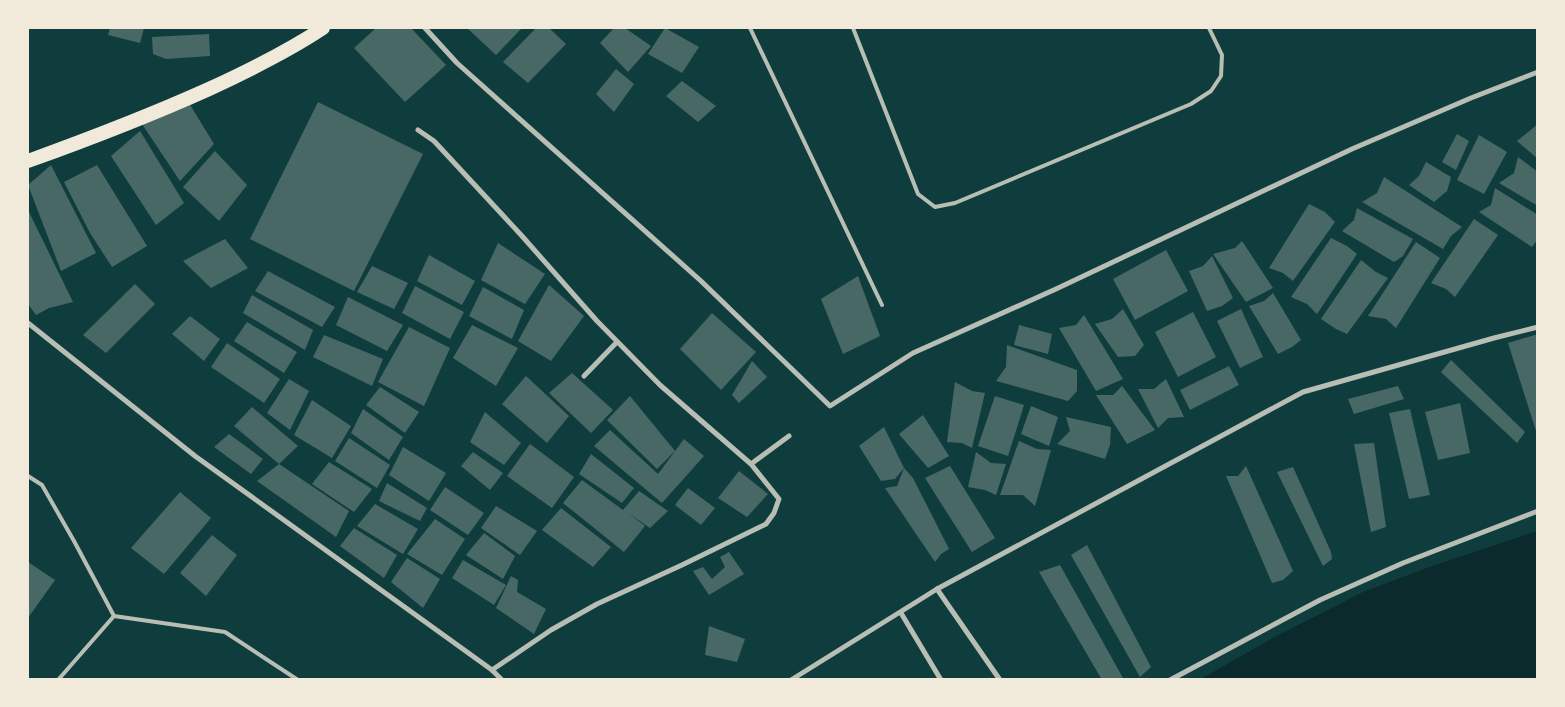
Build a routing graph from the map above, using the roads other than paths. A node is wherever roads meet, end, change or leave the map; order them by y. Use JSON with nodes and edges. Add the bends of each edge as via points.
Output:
{"nodes":[{"id":1,"x":323,"y":28,"type":"edge"},
{"id":2,"x":425,"y":28,"type":"edge"},
{"id":3,"x":750,"y":28,"type":"edge"},
{"id":4,"x":853,"y":28,"type":"edge"},
{"id":5,"x":1208,"y":28,"type":"edge"},
{"id":6,"x":1538,"y":72,"type":"edge"},
{"id":7,"x":418,"y":130,"type":"dead end"},
{"id":8,"x":28,"y":161,"type":"edge"},
{"id":9,"x":882,"y":305,"type":"dead end"},
{"id":10,"x":28,"y":323,"type":"edge"},
{"id":11,"x":1538,"y":326,"type":"edge"},
{"id":12,"x":617,"y":342,"type":"junction"},
{"id":13,"x":584,"y":376,"type":"dead end"},
{"id":14,"x":789,"y":436,"type":"dead end"},
{"id":15,"x":751,"y":464,"type":"junction"},
{"id":16,"x":28,"y":476,"type":"edge"},
{"id":17,"x":1538,"y":512,"type":"edge"},
{"id":18,"x":937,"y":589,"type":"junction"},
{"id":19,"x":901,"y":613,"type":"junction"},
{"id":20,"x":114,"y":616,"type":"junction"},
{"id":21,"x":492,"y":670,"type":"junction"},
{"id":22,"x":58,"y":680,"type":"edge"},
{"id":23,"x":298,"y":680,"type":"edge"},
{"id":24,"x":502,"y":680,"type":"edge"},
{"id":25,"x":791,"y":680,"type":"edge"},
{"id":26,"x":940,"y":680,"type":"edge"},
{"id":27,"x":1000,"y":680,"type":"edge"},
{"id":28,"x":1170,"y":680,"type":"edge"}],
"edges":[{"from":1,"to":8,"type":"highway","via":[[254,69],[122,127]]},
{"from":2,"to":6,"type":"street","via":[[457,63],[701,281],[830,406],[913,354],[1352,149]]},
{"from":3,"to":9,"type":"lane"},
{"from":4,"to":5,"type":"lane","via":[[918,194],[936,207],[955,203],[1191,104],[1211,91],[1221,76],[1222,56]]},
{"from":7,"to":12,"type":"street","via":[[434,141]]},
{"from":10,"to":21,"type":"street","via":[[195,456]]},
{"from":11,"to":18,"type":"street","via":[[1303,392]]},
{"from":12,"to":13,"type":"street"},
{"from":12,"to":15,"type":"street"},
{"from":14,"to":15,"type":"street"},
{"from":15,"to":21,"type":"street","via":[[778,499],[766,524],[597,604]]},
{"from":16,"to":20,"type":"lane","via":[[42,485]]},
{"from":17,"to":28,"type":"street","via":[[1403,563],[1320,600]]},
{"from":18,"to":19,"type":"street"},
{"from":18,"to":27,"type":"street"},
{"from":19,"to":25,"type":"street"},
{"from":19,"to":26,"type":"street"},
{"from":20,"to":22,"type":"lane"},
{"from":20,"to":23,"type":"lane","via":[[225,632]]},
{"from":21,"to":24,"type":"street"}]}
